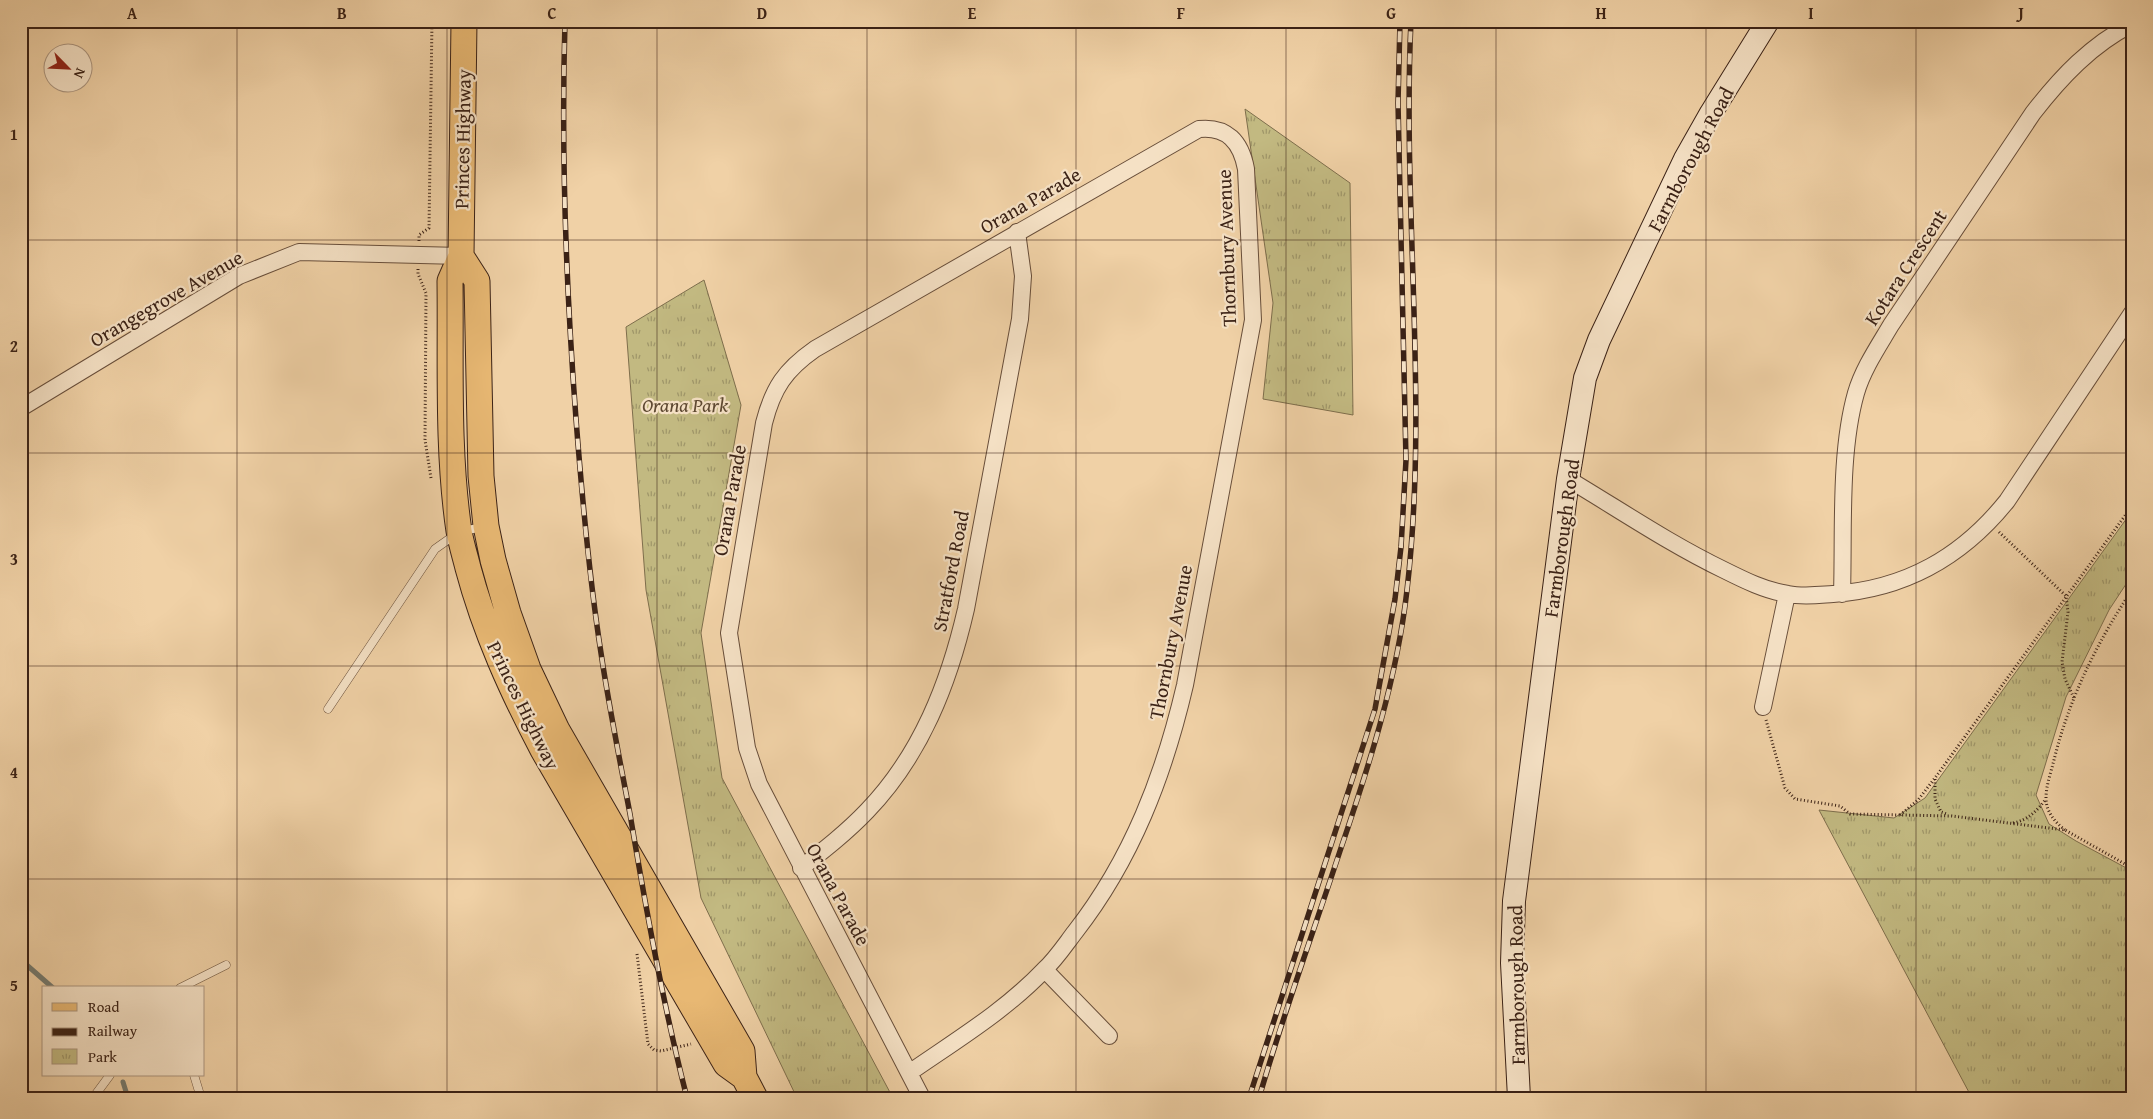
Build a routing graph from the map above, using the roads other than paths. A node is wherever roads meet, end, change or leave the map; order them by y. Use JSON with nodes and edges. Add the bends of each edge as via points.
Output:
{"nodes":[{"id":1,"x":464,"y":21,"type":"edge"},
{"id":2,"x":1768,"y":21,"type":"edge"},
{"id":3,"x":2132,"y":24,"type":"edge"},
{"id":4,"x":1221,"y":131,"type":"joint"},
{"id":5,"x":1018,"y":232,"type":"junction"},
{"id":6,"x":461,"y":256,"type":"junction"},
{"id":7,"x":2132,"y":313,"type":"edge"},
{"id":8,"x":21,"y":408,"type":"edge"},
{"id":9,"x":1568,"y":479,"type":"junction"},
{"id":10,"x":486,"y":526,"type":"junction"},
{"id":11,"x":459,"y":532,"type":"junction"},
{"id":12,"x":1788,"y":594,"type":"junction"},
{"id":13,"x":1842,"y":594,"type":"junction"},
{"id":14,"x":1763,"y":707,"type":"road end"},
{"id":15,"x":328,"y":709,"type":"dead end"},
{"id":16,"x":801,"y":868,"type":"junction"},
{"id":17,"x":226,"y":965,"type":"dead end"},
{"id":18,"x":1045,"y":970,"type":"junction"},
{"id":19,"x":184,"y":986,"type":"edge"},
{"id":20,"x":1109,"y":1036,"type":"dead end"},
{"id":21,"x":909,"y":1073,"type":"junction"},
{"id":22,"x":109,"y":1076,"type":"edge"},
{"id":23,"x":194,"y":1076,"type":"edge"},
{"id":24,"x":749,"y":1087,"type":"edge"},
{"id":25,"x":1516,"y":1097,"type":"edge"},
{"id":26,"x":93,"y":1098,"type":"edge"},
{"id":27,"x":201,"y":1098,"type":"edge"},
{"id":28,"x":922,"y":1098,"type":"edge"}],
"edges":[{"from":1,"to":6,"type":"main road","name":"Princes Highway"},
{"from":2,"to":9,"type":"street","name":"Farmborough Road","via":[[1699,133],[1599,340],[1585,378]]},
{"from":3,"to":13,"type":"street","name":"Kotara Crescent","via":[[2088,52],[2057,82],[1891,325],[1871,360],[1857,391],[1849,426]]},
{"from":4,"to":5,"type":"street","name":"Orana Parade","via":[[1199,129]]},
{"from":4,"to":18,"type":"street","name":"Thornbury Avenue","via":[[1238,145],[1244,156],[1253,320],[1185,685],[1163,768],[1130,845],[1086,918]]},
{"from":5,"to":16,"type":"street","name":"Stratford Road","via":[[1023,276],[1020,319],[966,609],[940,699],[896,775],[868,810]]},
{"from":5,"to":16,"type":"street","name":"Orana Parade","via":[[815,349],[788,371],[769,404],[729,633],[752,767]]},
{"from":6,"to":8,"type":"street","name":"Orangegrove Avenue","via":[[299,252],[239,276]]},
{"from":6,"to":10,"type":"main road","name":"Princes Highway","via":[[477,281]]},
{"from":6,"to":11,"type":"main road","name":"Princes Highway","via":[[450,280],[453,474]]},
{"from":7,"to":13,"type":"street","via":[[1990,523],[1970,541],[1921,574],[1872,589]]},
{"from":9,"to":12,"type":"street","via":[[1702,560]]},
{"from":9,"to":25,"type":"street","name":"Farmborough Road","via":[[1514,901],[1512,962]]},
{"from":10,"to":11,"type":"lane"},
{"from":10,"to":24,"type":"main road","name":"Princes Highway","via":[[508,613],[541,697],[742,1051]]},
{"from":11,"to":15,"type":"lane","via":[[435,549]]},
{"from":11,"to":24,"type":"main road","name":"Princes Highway","via":[[492,645],[515,697],[726,1064]]},
{"from":12,"to":13,"type":"street"},
{"from":12,"to":14,"type":"street"},
{"from":16,"to":21,"type":"street","name":"Orana Parade"},
{"from":17,"to":19,"type":"lane"},
{"from":18,"to":20,"type":"street"},
{"from":18,"to":21,"type":"street","name":"Thornbury Avenue","via":[[995,1013]]},
{"from":21,"to":28,"type":"street","name":"Orana Parade"},
{"from":22,"to":26,"type":"lane"},
{"from":23,"to":27,"type":"lane"}]}
